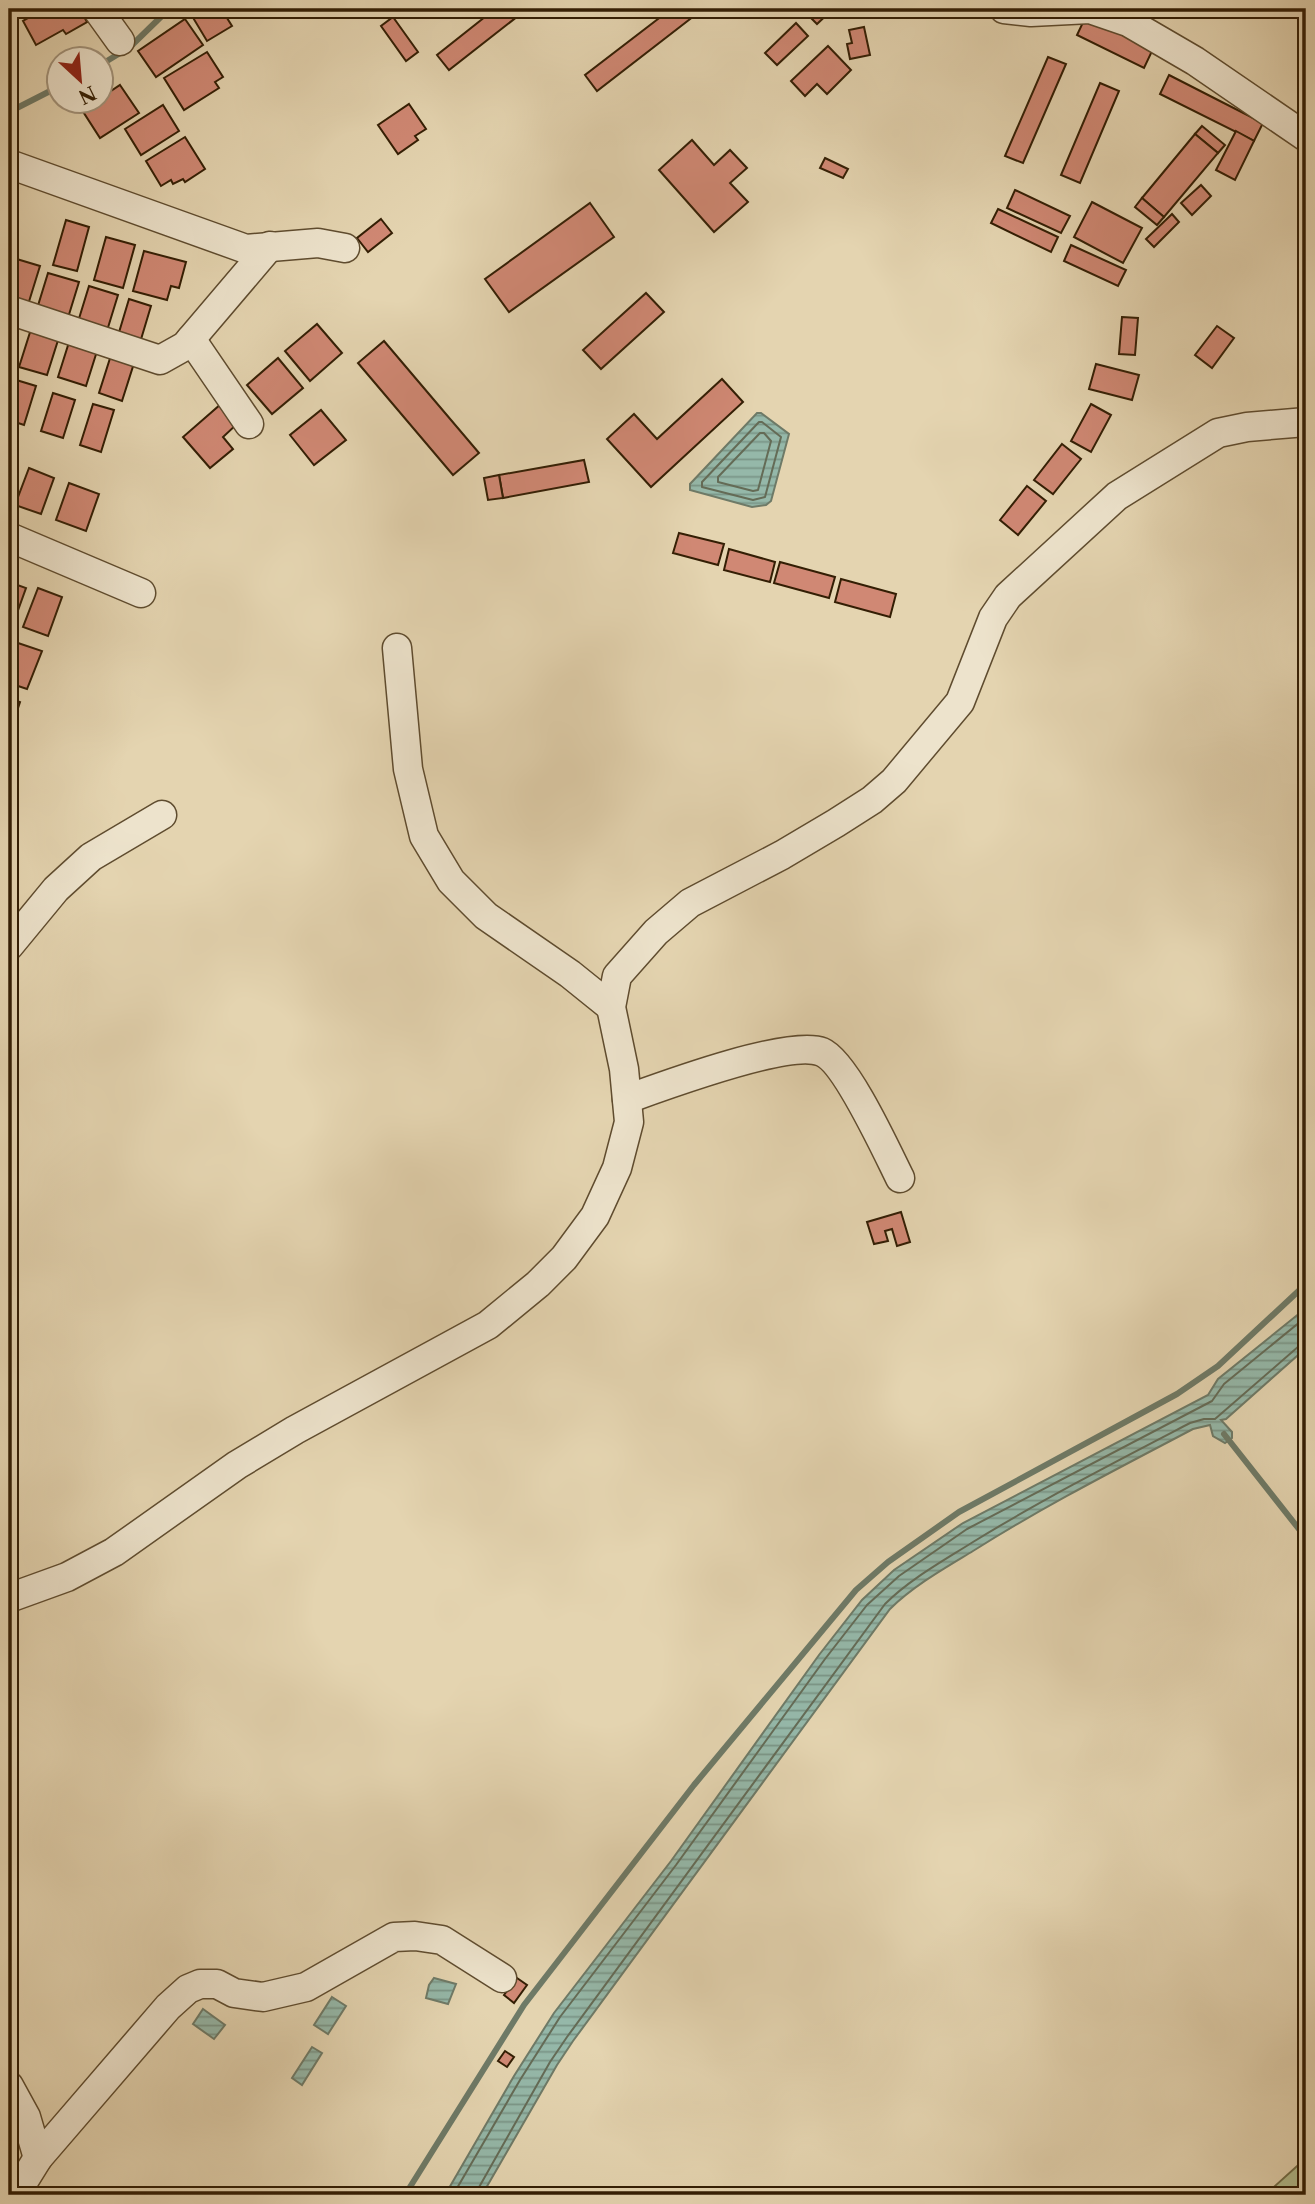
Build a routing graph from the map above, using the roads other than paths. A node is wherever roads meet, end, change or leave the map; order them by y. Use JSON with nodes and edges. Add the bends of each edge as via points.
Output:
{"nodes":[{"id":1,"x":97,"y":9,"type":"edge"},
{"id":2,"x":1004,"y":9,"type":"edge"},
{"id":3,"x":120,"y":41,"type":"dead end"},
{"id":4,"x":1306,"y":137,"type":"edge"},
{"id":5,"x":9,"y":163,"type":"edge"},
{"id":6,"x":270,"y":246,"type":"junction"},
{"id":7,"x":345,"y":248,"type":"dead end"},
{"id":8,"x":9,"y":310,"type":"edge"},
{"id":9,"x":191,"y":340,"type":"junction"},
{"id":10,"x":1306,"y":422,"type":"edge"},
{"id":11,"x":249,"y":424,"type":"dead end"},
{"id":12,"x":9,"y":537,"type":"edge"},
{"id":13,"x":141,"y":593,"type":"dead end"},
{"id":14,"x":397,"y":648,"type":"dead end"},
{"id":15,"x":162,"y":815,"type":"dead end"},
{"id":16,"x":9,"y":946,"type":"edge"},
{"id":17,"x":611,"y":1007,"type":"junction"},
{"id":18,"x":627,"y":1099,"type":"junction"},
{"id":19,"x":900,"y":1178,"type":"dead end"},
{"id":20,"x":9,"y":1598,"type":"edge"},
{"id":21,"x":502,"y":1978,"type":"dead end"},
{"id":22,"x":9,"y":2086,"type":"edge"},
{"id":23,"x":38,"y":2158,"type":"junction"},
{"id":24,"x":15,"y":2195,"type":"edge"}],
"edges":[{"from":1,"to":3,"type":"street"},
{"from":2,"to":4,"type":"street","via":[[1090,9],[1129,23],[1195,61]]},
{"from":5,"to":6,"type":"street","via":[[246,249]]},
{"from":6,"to":7,"type":"street","via":[[318,243]]},
{"from":6,"to":9,"type":"street"},
{"from":8,"to":9,"type":"street","via":[[160,360]]},
{"from":9,"to":11,"type":"street"},
{"from":10,"to":17,"type":"street","via":[[1218,433],[1117,496],[1008,596],[993,618],[960,702],[894,781],[836,823],[690,903],[656,932],[617,976]]},
{"from":12,"to":13,"type":"street"},
{"from":14,"to":17,"type":"street","via":[[408,769],[424,836],[451,881],[486,916]]},
{"from":15,"to":16,"type":"street","via":[[91,857],[56,889]]},
{"from":17,"to":18,"type":"street"},
{"from":18,"to":19,"type":"street","via":[[703,1072],[796,1049],[822,1052],[842,1068]]},
{"from":18,"to":20,"type":"street","via":[[629,1122],[617,1168],[595,1216],[564,1258],[488,1325],[237,1465],[114,1552],[66,1577]]},
{"from":21,"to":23,"type":"street","via":[[442,1940],[415,1936],[394,1937],[306,1987],[263,1997],[200,1984],[168,2007]]},
{"from":22,"to":23,"type":"street","via":[[26,2117]]},
{"from":23,"to":24,"type":"street"}]}
